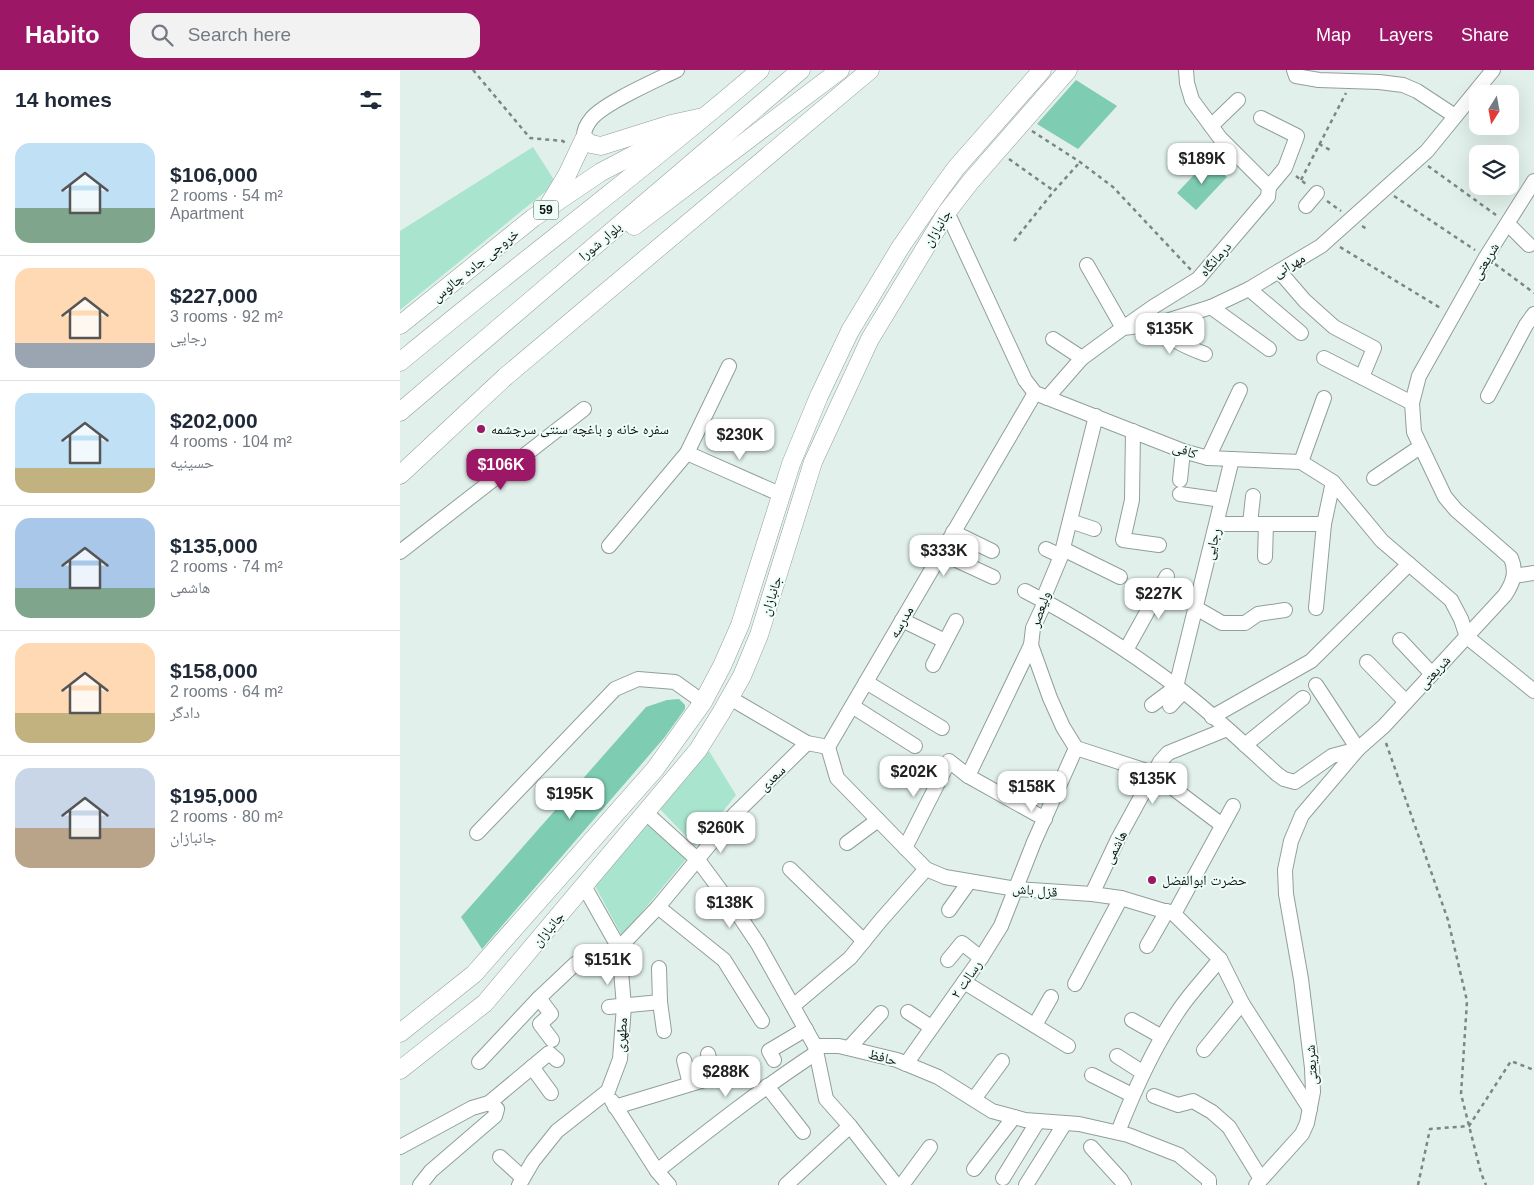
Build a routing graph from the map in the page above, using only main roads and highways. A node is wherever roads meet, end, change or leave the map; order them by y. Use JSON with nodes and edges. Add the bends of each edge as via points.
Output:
{"nodes":[{"id":1,"x":760,"y":70,"type":"edge"},
{"id":2,"x":801,"y":70,"type":"edge"},
{"id":3,"x":840,"y":70,"type":"edge"},
{"id":4,"x":870,"y":70,"type":"edge"},
{"id":5,"x":1042,"y":70,"type":"edge"},
{"id":6,"x":1068,"y":70,"type":"edge"},
{"id":7,"x":706,"y":117,"type":"junction"},
{"id":8,"x":937,"y":194,"type":"junction"},
{"id":9,"x":547,"y":209,"type":"junction"},
{"id":10,"x":947,"y":212,"type":"junction"},
{"id":11,"x":545,"y":287,"type":"junction"},
{"id":12,"x":400,"y":325,"type":"edge"},
{"id":13,"x":400,"y":362,"type":"edge"},
{"id":14,"x":402,"y":411,"type":"edge"},
{"id":15,"x":400,"y":475,"type":"edge"},
{"id":16,"x":585,"y":849,"type":"junction"},
{"id":17,"x":602,"y":865,"type":"junction"},
{"id":18,"x":400,"y":1033,"type":"edge"},
{"id":19,"x":400,"y":1070,"type":"edge"}],
"edges":[{"from":1,"to":7,"type":"main road"},
{"from":2,"to":11,"type":"main road","name":"بلوار شورا"},
{"from":3,"to":11,"type":"main road","via":[[653,212]]},
{"from":4,"to":15,"type":"main road","via":[[505,377]]},
{"from":5,"to":8,"type":"main road","name":"جانبازان"},
{"from":6,"to":10,"type":"main road","name":"جانبازان"},
{"from":7,"to":9,"type":"main road","name":"خروجی جاده چالوس","number":"59","via":[[601,172]]},
{"from":7,"to":9,"type":"main road","via":[[671,124],[601,146],[580,147]]},
{"from":7,"to":13,"type":"main road"},
{"from":8,"to":10,"type":"main road"},
{"from":8,"to":16,"type":"main road","name":"جانبازان","via":[[850,331],[818,396],[791,464],[740,625],[703,702],[654,769]]},
{"from":9,"to":12,"type":"main road","name":"خروجی جاده چالوس","number":"59"},
{"from":10,"to":17,"type":"main road","name":"جانبازان","via":[[870,339],[813,462],[759,635],[742,676],[698,750]]},
{"from":11,"to":14,"type":"main road","name":"بلوار شورا"},
{"from":16,"to":17,"type":"main road","via":[[594,846],[600,850],[604,858]]},
{"from":16,"to":18,"type":"main road","name":"جانبازان","via":[[474,974]]},
{"from":17,"to":19,"type":"main road","name":"جانبازان","via":[[485,1003]]}]}
